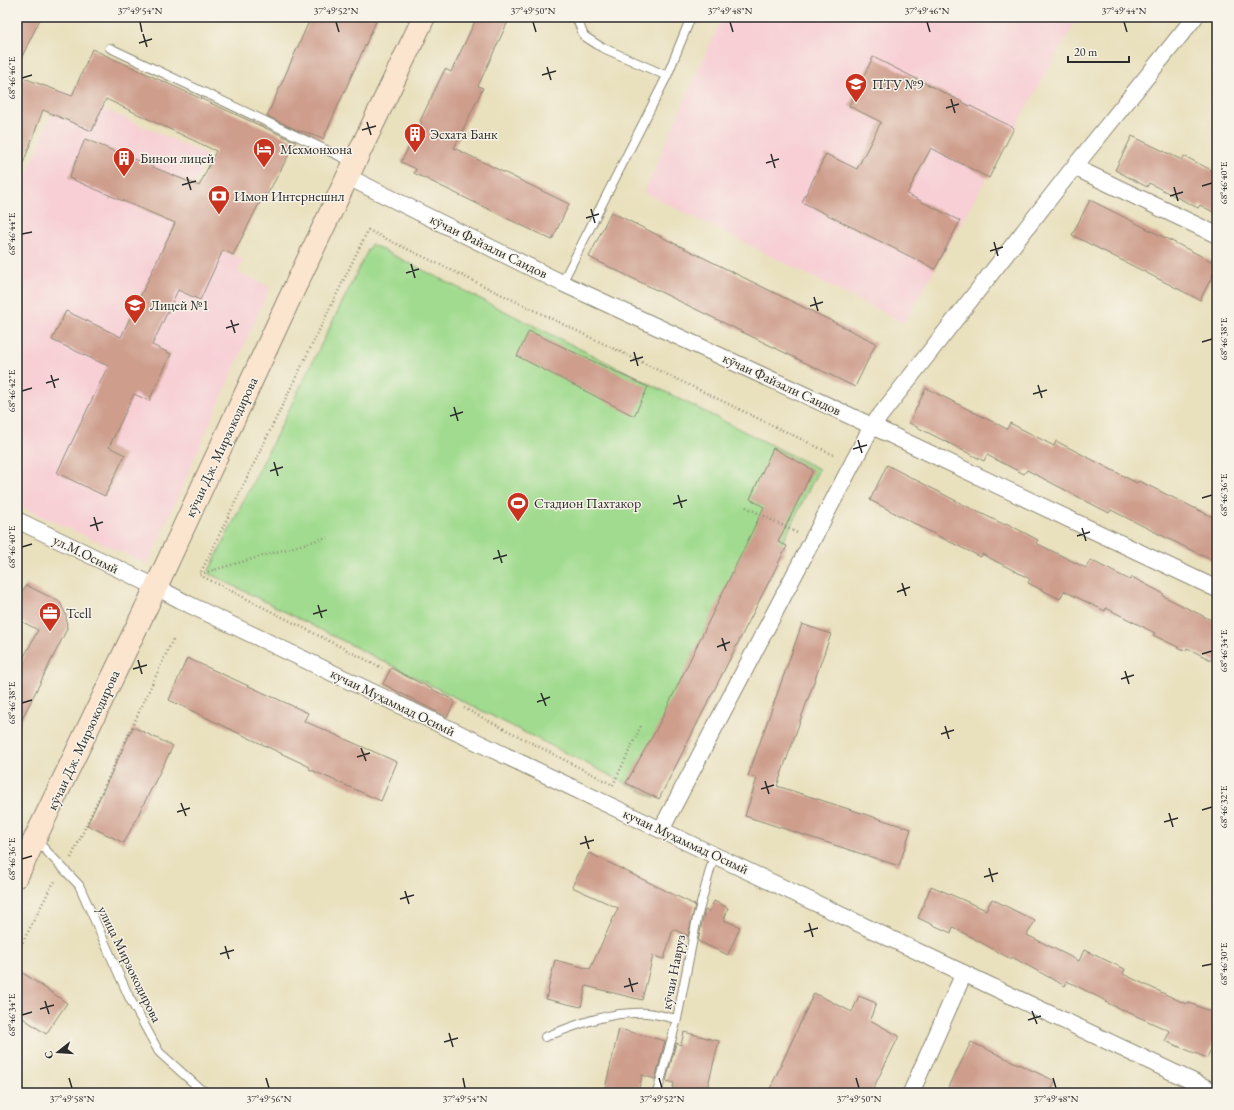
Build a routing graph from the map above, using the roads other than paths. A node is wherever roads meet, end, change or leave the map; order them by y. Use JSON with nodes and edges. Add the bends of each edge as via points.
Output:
{"nodes":[{"id":1,"x":424,"y":17,"type":"edge"},
{"id":2,"x":576,"y":17,"type":"edge"},
{"id":3,"x":691,"y":17,"type":"edge"},
{"id":4,"x":1195,"y":17,"type":"edge"},
{"id":5,"x":110,"y":48,"type":"dead end"},
{"id":6,"x":668,"y":76,"type":"junction"},
{"id":7,"x":1074,"y":167,"type":"junction"},
{"id":8,"x":352,"y":170,"type":"junction"},
{"id":9,"x":1217,"y":235,"type":"edge"},
{"id":10,"x":562,"y":283,"type":"junction"},
{"id":11,"x":872,"y":426,"type":"junction"},
{"id":12,"x":17,"y":520,"type":"edge"},
{"id":13,"x":156,"y":587,"type":"junction"},
{"id":14,"x":1217,"y":589,"type":"edge"},
{"id":15,"x":661,"y":830,"type":"junction"},
{"id":16,"x":35,"y":840,"type":"junction"},
{"id":17,"x":714,"y":855,"type":"junction"},
{"id":18,"x":17,"y":876,"type":"edge"},
{"id":19,"x":964,"y":973,"type":"junction"},
{"id":20,"x":677,"y":1019,"type":"junction"},
{"id":21,"x":544,"y":1038,"type":"dead end"},
{"id":22,"x":1208,"y":1091,"type":"edge"},
{"id":23,"x":208,"y":1093,"type":"edge"},
{"id":24,"x":657,"y":1093,"type":"edge"},
{"id":25,"x":911,"y":1093,"type":"edge"}],
"edges":[{"from":1,"to":8,"type":"street","name":"кӯчаи Дж. Мирзокодирова"},
{"from":2,"to":6,"type":"lane","via":[[584,36],[602,48]]},
{"from":3,"to":6,"type":"lane"},
{"from":4,"to":7,"type":"street"},
{"from":5,"to":8,"type":"lane"},
{"from":6,"to":10,"type":"lane"},
{"from":7,"to":9,"type":"street"},
{"from":7,"to":11,"type":"street"},
{"from":8,"to":10,"type":"street","name":"кӯчаи Файзали Саидов"},
{"from":8,"to":13,"type":"street","name":"кӯчаи Дж. Мирзокодирова"},
{"from":10,"to":11,"type":"street","name":"кӯчаи Файзали Саидов"},
{"from":11,"to":14,"type":"street","name":"кӯчаи Файзали Саидов"},
{"from":11,"to":15,"type":"street"},
{"from":12,"to":13,"type":"street","name":"ул.М.Осимй"},
{"from":13,"to":15,"type":"street","name":"кучаи Муҳаммад Осимй","via":[[195,608]]},
{"from":13,"to":16,"type":"street","name":"кӯчаи Дж. Мирзокодирова"},
{"from":15,"to":17,"type":"street","name":"кучаи Муҳаммад Осимй"},
{"from":16,"to":18,"type":"street","name":"кӯчаи Дж. Мирзокодирова"},
{"from":16,"to":23,"type":"lane","name":"улица Мирзокодирова","via":[[79,885],[129,998],[159,1052]]},
{"from":17,"to":19,"type":"street","name":"кучаи Муҳаммад Осимй"},
{"from":17,"to":20,"type":"lane","name":"кӯчаи Навруз","via":[[697,918]]},
{"from":19,"to":22,"type":"street","name":"кучаи Муҳаммад Осимй"},
{"from":19,"to":25,"type":"street"},
{"from":20,"to":21,"type":"lane","via":[[648,1013],[616,1014],[583,1022]]},
{"from":20,"to":24,"type":"lane","name":"кӯчаи Навруз"}]}
